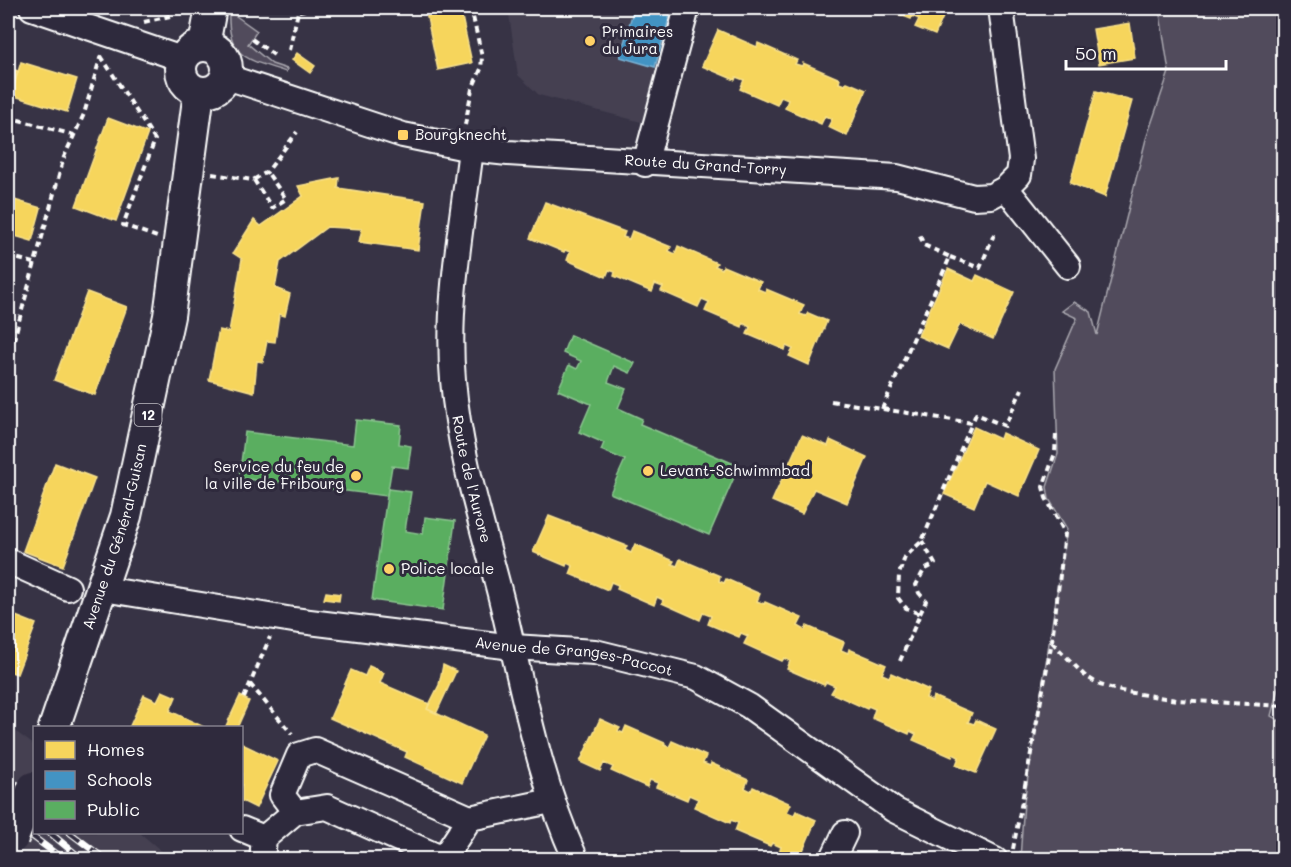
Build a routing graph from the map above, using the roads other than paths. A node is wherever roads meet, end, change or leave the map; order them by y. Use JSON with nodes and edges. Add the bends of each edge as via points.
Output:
{"nodes":[{"id":1,"x":32,"y":8,"type":"edge"},
{"id":2,"x":211,"y":8,"type":"edge"},
{"id":3,"x":687,"y":8,"type":"edge"},
{"id":4,"x":1000,"y":8,"type":"edge"},
{"id":5,"x":193,"y":52,"type":"junction"},
{"id":6,"x":226,"y":76,"type":"junction"},
{"id":7,"x":199,"y":92,"type":"junction"},
{"id":8,"x":468,"y":138,"type":"junction"},
{"id":9,"x":645,"y":164,"type":"junction"},
{"id":10,"x":1006,"y":188,"type":"junction"},
{"id":11,"x":1068,"y":266,"type":"dead end"},
{"id":12,"x":8,"y":561,"type":"edge"},
{"id":13,"x":68,"y":588,"type":"dead end"},
{"id":14,"x":103,"y":589,"type":"junction"},
{"id":15,"x":513,"y":647,"type":"junction"},
{"id":16,"x":55,"y":726,"type":"edge"},
{"id":17,"x":33,"y":788,"type":"edge"},
{"id":18,"x":552,"y":801,"type":"junction"},
{"id":19,"x":295,"y":812,"type":"junction"},
{"id":20,"x":470,"y":818,"type":"junction"},
{"id":21,"x":243,"y":830,"type":"edge"},
{"id":22,"x":844,"y":833,"type":"dead end"},
{"id":23,"x":10,"y":845,"type":"edge"},
{"id":24,"x":263,"y":849,"type":"edge"},
{"id":25,"x":1003,"y":856,"type":"edge"},
{"id":26,"x":576,"y":860,"type":"edge"},
{"id":27,"x":832,"y":860,"type":"edge"}],
"edges":[{"from":1,"to":5,"type":"street"},
{"from":2,"to":5,"type":"main road"},
{"from":3,"to":9,"type":"street"},
{"from":4,"to":10,"type":"street","via":[[1021,159],[1019,175]]},
{"from":5,"to":6,"type":"main road","via":[[221,52],[226,60]]},
{"from":5,"to":7,"type":"main road","via":[[182,77],[187,86]]},
{"from":6,"to":7,"type":"main road","via":[[212,91]]},
{"from":6,"to":8,"type":"street","name":"Route du Grand-Torry","via":[[403,135]]},
{"from":7,"to":14,"type":"main road","name":"Avenue du Général-Guisan","number":"12","via":[[169,316],[126,516]]},
{"from":8,"to":9,"type":"street","name":"Route du Grand-Torry"},
{"from":8,"to":15,"type":"street","name":"Route de l'Aurore","via":[[453,296],[452,379],[459,426]]},
{"from":9,"to":10,"type":"street","name":"Route du Grand-Torry","via":[[897,177],[974,196],[991,196]]},
{"from":10,"to":11,"type":"street"},
{"from":12,"to":13,"type":"street"},
{"from":14,"to":15,"type":"street","name":"Avenue de Granges-Paccot","via":[[293,620]]},
{"from":14,"to":16,"type":"main road","name":"Avenue du Général-Guisan","number":"12"},
{"from":15,"to":18,"type":"street","name":"Route de l'Aurore","via":[[535,749]]},
{"from":15,"to":25,"type":"street","name":"Avenue de Granges-Paccot","via":[[595,652],[696,677],[749,706],[894,810]]},
{"from":17,"to":23,"type":"main road","bridge":true},
{"from":18,"to":20,"type":"street"},
{"from":18,"to":26,"type":"street","name":"Route de l'Aurore"},
{"from":19,"to":20,"type":"street","via":[[327,807],[444,859]]},
{"from":19,"to":20,"type":"street","via":[[282,795],[299,755],[315,750]]},
{"from":19,"to":24,"type":"street"},
{"from":21,"to":24,"type":"street"},
{"from":22,"to":27,"type":"street"}]}
